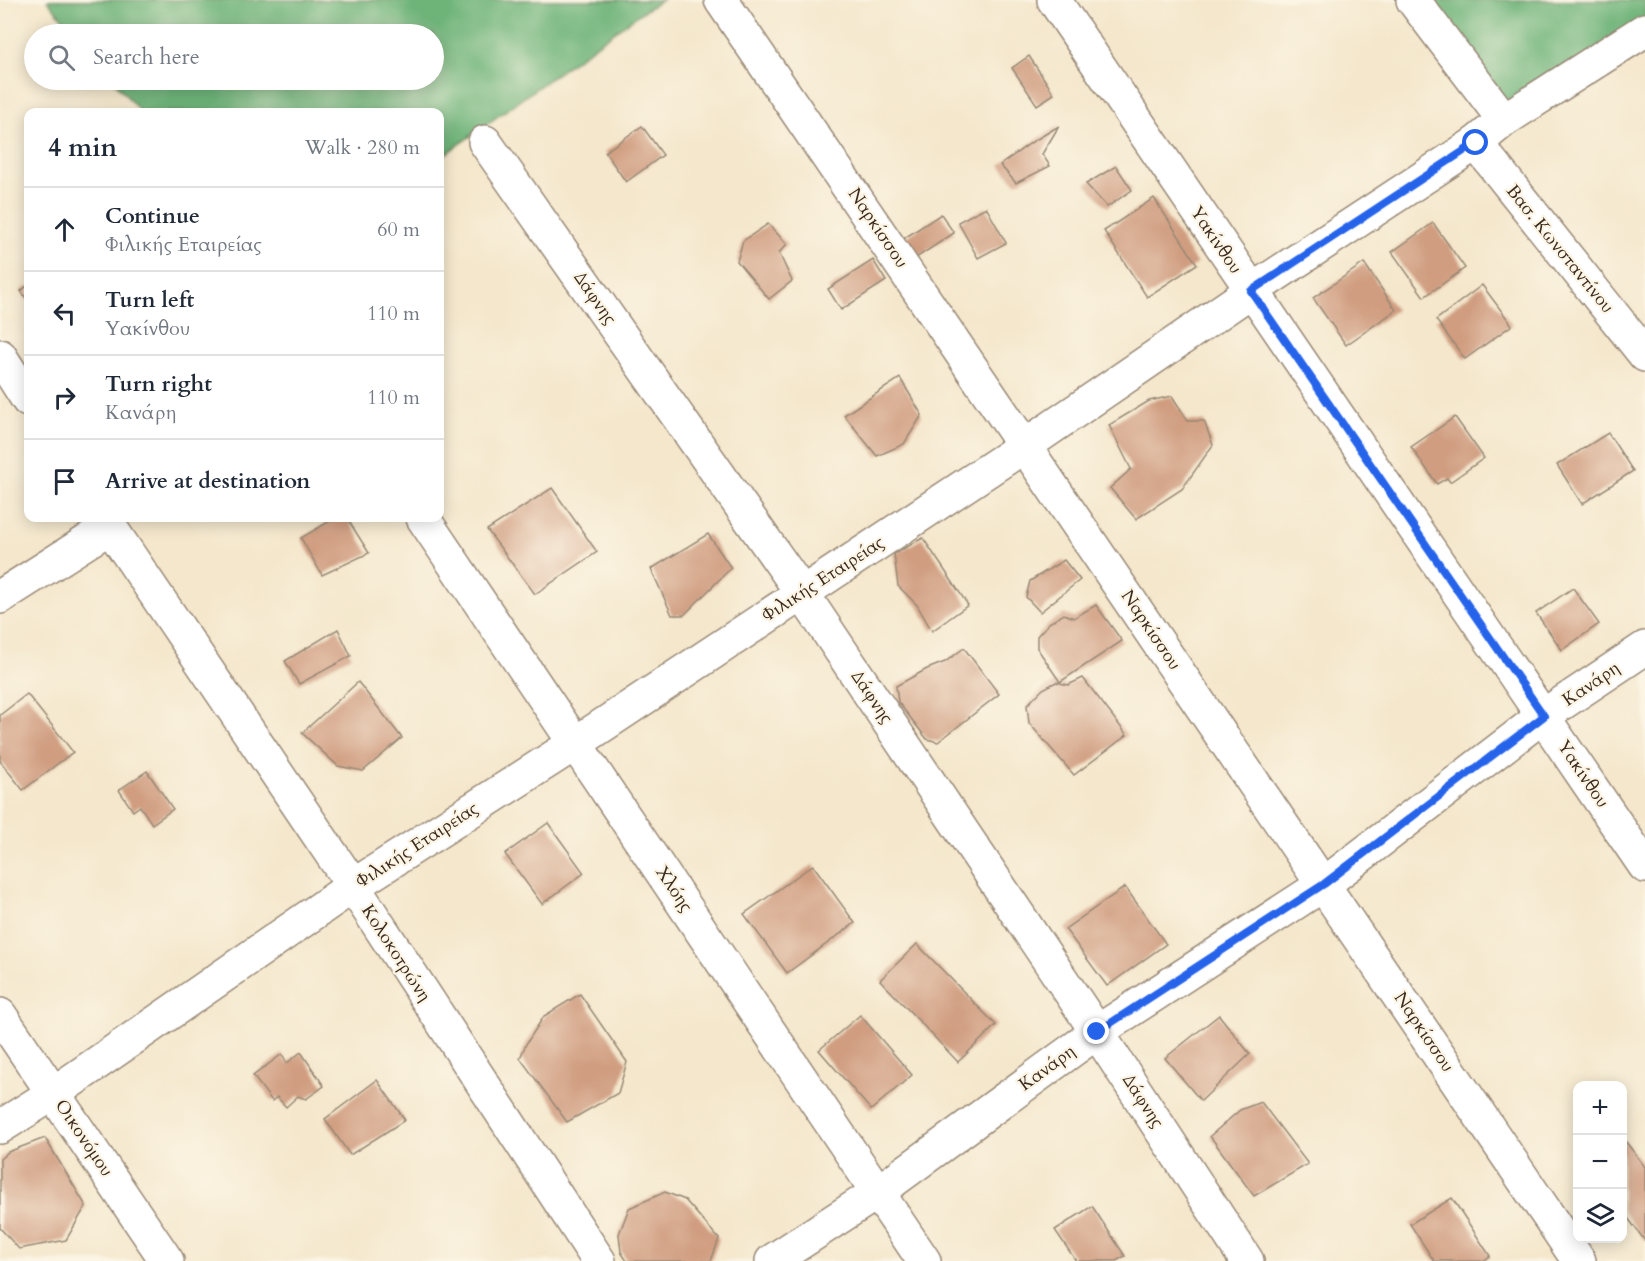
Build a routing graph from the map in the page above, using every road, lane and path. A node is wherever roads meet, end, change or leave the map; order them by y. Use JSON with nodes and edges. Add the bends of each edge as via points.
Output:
{"nodes":[{"id":1,"x":721,"y":0,"type":"edge"},
{"id":2,"x":1054,"y":0,"type":"edge"},
{"id":3,"x":1413,"y":0,"type":"edge"},
{"id":4,"x":1645,"y":30,"type":"edge"},
{"id":5,"x":1504,"y":120,"type":"junction"},
{"id":6,"x":485,"y":141,"type":"dead end"},
{"id":7,"x":1476,"y":143,"type":"junction"},
{"id":8,"x":1251,"y":291,"type":"junction"},
{"id":9,"x":1645,"y":355,"type":"edge"},
{"id":10,"x":0,"y":356,"type":"edge"},
{"id":11,"x":24,"y":394,"type":"edge"},
{"id":12,"x":1026,"y":445,"type":"junction"},
{"id":13,"x":107,"y":522,"type":"edge"},
{"id":14,"x":426,"y":522,"type":"edge"},
{"id":15,"x":802,"y":593,"type":"junction"},
{"id":16,"x":0,"y":597,"type":"edge"},
{"id":17,"x":1645,"y":648,"type":"edge"},
{"id":18,"x":1544,"y":716,"type":"junction"},
{"id":19,"x":576,"y":743,"type":"junction"},
{"id":20,"x":1645,"y":866,"type":"edge"},
{"id":21,"x":1324,"y":884,"type":"junction"},
{"id":22,"x":353,"y":886,"type":"junction"},
{"id":23,"x":0,"y":1015,"type":"edge"},
{"id":24,"x":1097,"y":1032,"type":"junction"},
{"id":25,"x":54,"y":1093,"type":"junction"},
{"id":26,"x":0,"y":1127,"type":"edge"},
{"id":27,"x":878,"y":1192,"type":"junction"},
{"id":28,"x":167,"y":1261,"type":"edge"},
{"id":29,"x":598,"y":1261,"type":"edge"},
{"id":30,"x":772,"y":1261,"type":"edge"},
{"id":31,"x":924,"y":1261,"type":"edge"},
{"id":32,"x":1247,"y":1261,"type":"edge"},
{"id":33,"x":1579,"y":1261,"type":"edge"}],
"edges":[{"from":1,"to":12,"type":"street","name":"Ναρκίσσου"},
{"from":2,"to":8,"type":"street","name":"Υακίνθου"},
{"from":3,"to":5,"type":"street"},
{"from":4,"to":5,"type":"street","name":"Φιλικής Εταιρείας"},
{"from":5,"to":7,"type":"street","name":"Φιλικής Εταιρείας"},
{"from":6,"to":15,"type":"street","name":"Δάφνης"},
{"from":7,"to":8,"type":"street","name":"Φιλικής Εταιρείας"},
{"from":7,"to":9,"type":"street","name":"Βασ. Κωνσταντίνου"},
{"from":8,"to":12,"type":"street","name":"Φιλικής Εταιρείας"},
{"from":8,"to":18,"type":"street","name":"Υακίνθου"},
{"from":10,"to":11,"type":"street"},
{"from":12,"to":15,"type":"street","name":"Φιλικής Εταιρείας"},
{"from":12,"to":21,"type":"street","name":"Ναρκίσσου"},
{"from":13,"to":16,"type":"street"},
{"from":13,"to":22,"type":"street","name":"Κολοκοτρώνη"},
{"from":14,"to":19,"type":"street","name":"Χλόης"},
{"from":15,"to":19,"type":"street","name":"Φιλικής Εταιρείας"},
{"from":15,"to":24,"type":"street","name":"Δάφνης"},
{"from":17,"to":18,"type":"street","name":"Κανάρη"},
{"from":18,"to":20,"type":"street","name":"Υακίνθου"},
{"from":18,"to":21,"type":"street","name":"Κανάρη"},
{"from":19,"to":22,"type":"street","name":"Φιλικής Εταιρείας"},
{"from":19,"to":27,"type":"street","name":"Χλόης"},
{"from":21,"to":24,"type":"street","name":"Κανάρη"},
{"from":21,"to":33,"type":"street","name":"Ναρκίσσου"},
{"from":22,"to":25,"type":"street","name":"Φιλικής Εταιρείας"},
{"from":22,"to":29,"type":"street","name":"Κολοκοτρώνη"},
{"from":23,"to":25,"type":"street","name":"Οικονόμου"},
{"from":24,"to":27,"type":"street","name":"Κανάρη"},
{"from":24,"to":32,"type":"street","name":"Δάφνης"},
{"from":25,"to":26,"type":"street","name":"Φιλικής Εταιρείας"},
{"from":25,"to":28,"type":"street","name":"Οικονόμου"},
{"from":27,"to":30,"type":"street","name":"Κανάρη"},
{"from":27,"to":31,"type":"street","name":"Χλόης"}]}
